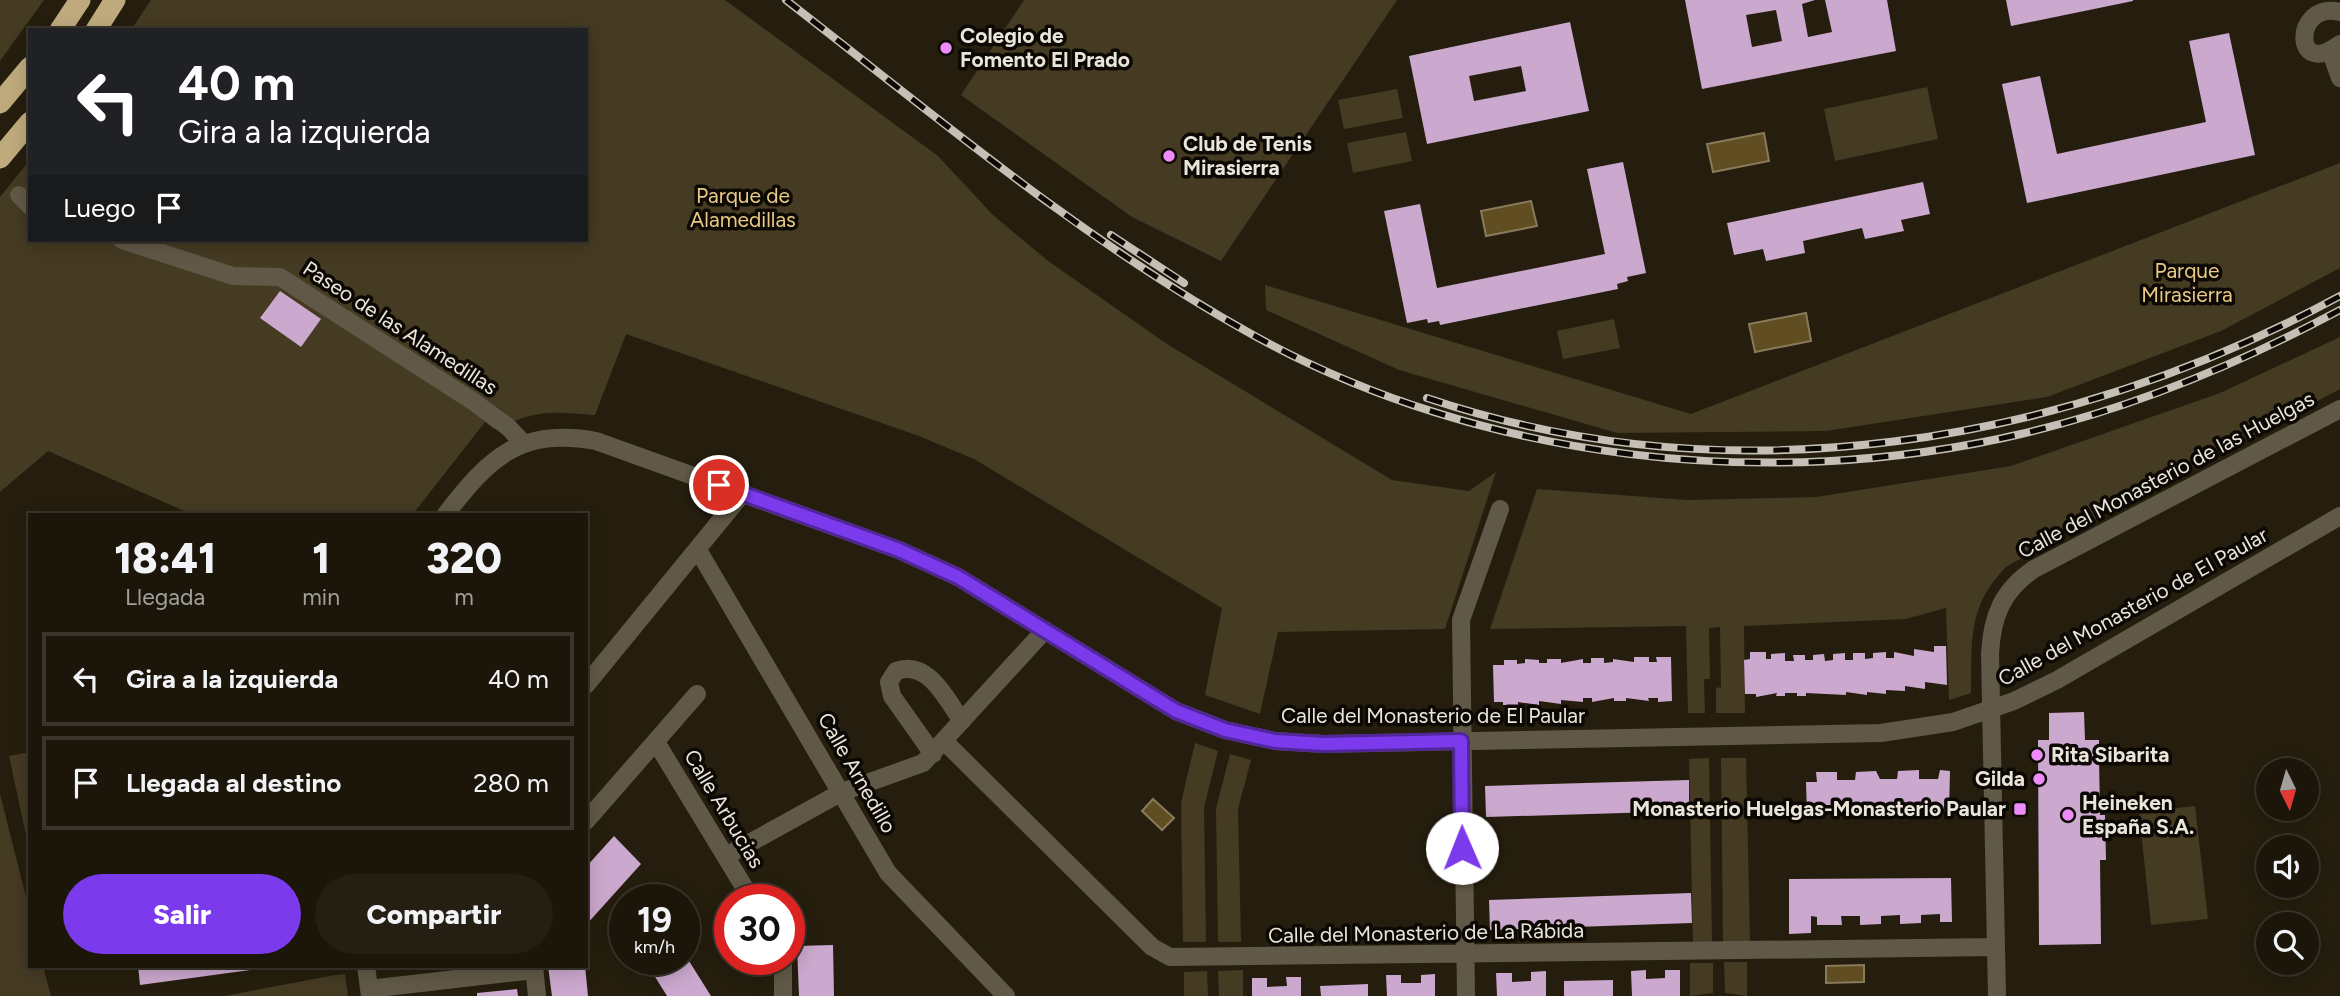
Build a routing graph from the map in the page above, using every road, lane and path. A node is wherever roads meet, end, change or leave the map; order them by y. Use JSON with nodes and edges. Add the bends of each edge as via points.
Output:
{"nodes":[{"id":1,"x":69,"y":0,"type":"edge"},
{"id":2,"x":80,"y":0,"type":"edge"},
{"id":3,"x":115,"y":1,"type":"edge"},
{"id":4,"x":2316,"y":4,"type":"edge"},
{"id":5,"x":2340,"y":12,"type":"edge"},
{"id":6,"x":59,"y":28,"type":"edge"},
{"id":7,"x":59,"y":28,"type":"edge"},
{"id":8,"x":97,"y":28,"type":"edge"},
{"id":9,"x":2335,"y":47,"type":"edge"},
{"id":10,"x":28,"y":69,"type":"edge"},
{"id":11,"x":2340,"y":78,"type":"edge"},
{"id":12,"x":0,"y":103,"type":"edge"},
{"id":13,"x":28,"y":124,"type":"edge"},
{"id":14,"x":0,"y":158,"type":"edge"},
{"id":15,"x":127,"y":242,"type":"edge"},
{"id":16,"x":2340,"y":409,"type":"edge"},
{"id":17,"x":523,"y":443,"type":"junction"},
{"id":18,"x":743,"y":494,"type":"junction"},
{"id":19,"x":1500,"y":509,"type":"dead end"},
{"id":20,"x":447,"y":513,"type":"edge"},
{"id":21,"x":2340,"y":516,"type":"edge"},
{"id":22,"x":698,"y":550,"type":"junction"},
{"id":23,"x":1045,"y":630,"type":"junction"},
{"id":24,"x":588,"y":683,"type":"edge"},
{"id":25,"x":697,"y":694,"type":"dead end"},
{"id":26,"x":1991,"y":711,"type":"junction"},
{"id":27,"x":962,"y":721,"type":"junction"},
{"id":28,"x":1461,"y":741,"type":"junction"},
{"id":29,"x":656,"y":742,"type":"junction"},
{"id":30,"x":939,"y":748,"type":"junction"},
{"id":31,"x":842,"y":792,"type":"junction"},
{"id":32,"x":588,"y":819,"type":"edge"},
{"id":33,"x":726,"y":856,"type":"junction"},
{"id":34,"x":743,"y":884,"type":"edge"},
{"id":35,"x":1996,"y":947,"type":"junction"},
{"id":36,"x":1464,"y":955,"type":"junction"},
{"id":37,"x":366,"y":968,"type":"edge"},
{"id":38,"x":534,"y":968,"type":"edge"},
{"id":39,"x":783,"y":975,"type":"edge"},
{"id":40,"x":369,"y":992,"type":"edge"},
{"id":41,"x":537,"y":996,"type":"edge"},
{"id":42,"x":783,"y":996,"type":"edge"},
{"id":43,"x":1006,"y":996,"type":"edge"},
{"id":44,"x":1465,"y":996,"type":"edge"},
{"id":45,"x":1997,"y":996,"type":"edge"}],
"edges":[{"from":1,"to":6,"type":"highway"},
{"from":2,"to":7,"type":"highway"},
{"from":3,"to":8,"type":"highway"},
{"from":4,"to":5,"type":"street"},
{"from":4,"to":9,"type":"street","via":[[2305,17],[2303,36],[2316,49]]},
{"from":9,"to":11,"type":"street"},
{"from":10,"to":12,"type":"highway"},
{"from":13,"to":14,"type":"highway"},
{"from":15,"to":17,"type":"street","name":"Paseo de las Alamedillas","via":[[233,276],[280,277],[474,402]]},
{"from":16,"to":26,"type":"street","name":"Calle del Monasterio de las Huelgas","via":[[2021,578],[2005,594],[1992,625]]},
{"from":17,"to":18,"type":"street","name":"Calle del Monasterio de El Paular","via":[[550,436],[596,440]]},
{"from":17,"to":20,"type":"street","name":"Calle del Monasterio de El Paular","via":[[488,463]]},
{"from":18,"to":22,"type":"street"},
{"from":18,"to":23,"type":"street","name":"Calle del Monasterio de El Paular","via":[[899,550],[958,577]]},
{"from":19,"to":28,"type":"street","via":[[1461,620]]},
{"from":21,"to":26,"type":"street","name":"Calle del Monasterio de El Paular","via":[[2057,680]]},
{"from":22,"to":24,"type":"street"},
{"from":22,"to":31,"type":"street","name":"Calle Arnedillo"},
{"from":23,"to":27,"type":"street"},
{"from":23,"to":28,"type":"street","name":"Calle del Monasterio de El Paular","via":[[1176,711],[1225,730],[1275,741],[1324,744]]},
{"from":25,"to":29,"type":"street","name":"Calle Arbucias"},
{"from":26,"to":28,"type":"street","name":"Calle del Monasterio de El Paular","via":[[1881,733]]},
{"from":26,"to":35,"type":"street","name":"Calle del Monasterio de las Huelgas"},
{"from":27,"to":30,"type":"street"},
{"from":27,"to":30,"type":"street","name":"Calle del Monasterio de La Rábida","via":[[924,671],[911,667],[896,671],[890,681],[892,696]]},
{"from":28,"to":36,"type":"street"},
{"from":29,"to":32,"type":"street","name":"Calle Arbucias"},
{"from":29,"to":33,"type":"street","name":"Calle Arbucias"},
{"from":30,"to":31,"type":"street","via":[[923,762]]},
{"from":30,"to":36,"type":"street","name":"Calle del Monasterio de La Rábida","via":[[1162,955]]},
{"from":31,"to":33,"type":"street"},
{"from":31,"to":43,"type":"street","name":"Calle Arnedillo","via":[[888,873]]},
{"from":33,"to":34,"type":"street","name":"Calle Arbucias"},
{"from":35,"to":36,"type":"street","name":"Calle del Monasterio de La Rábida"},
{"from":35,"to":45,"type":"street","name":"Calle del Monasterio de las Huelgas"},
{"from":36,"to":44,"type":"street"},
{"from":37,"to":40,"type":"street"},
{"from":38,"to":40,"type":"street"},
{"from":38,"to":41,"type":"street"},
{"from":39,"to":42,"type":"street"}]}
